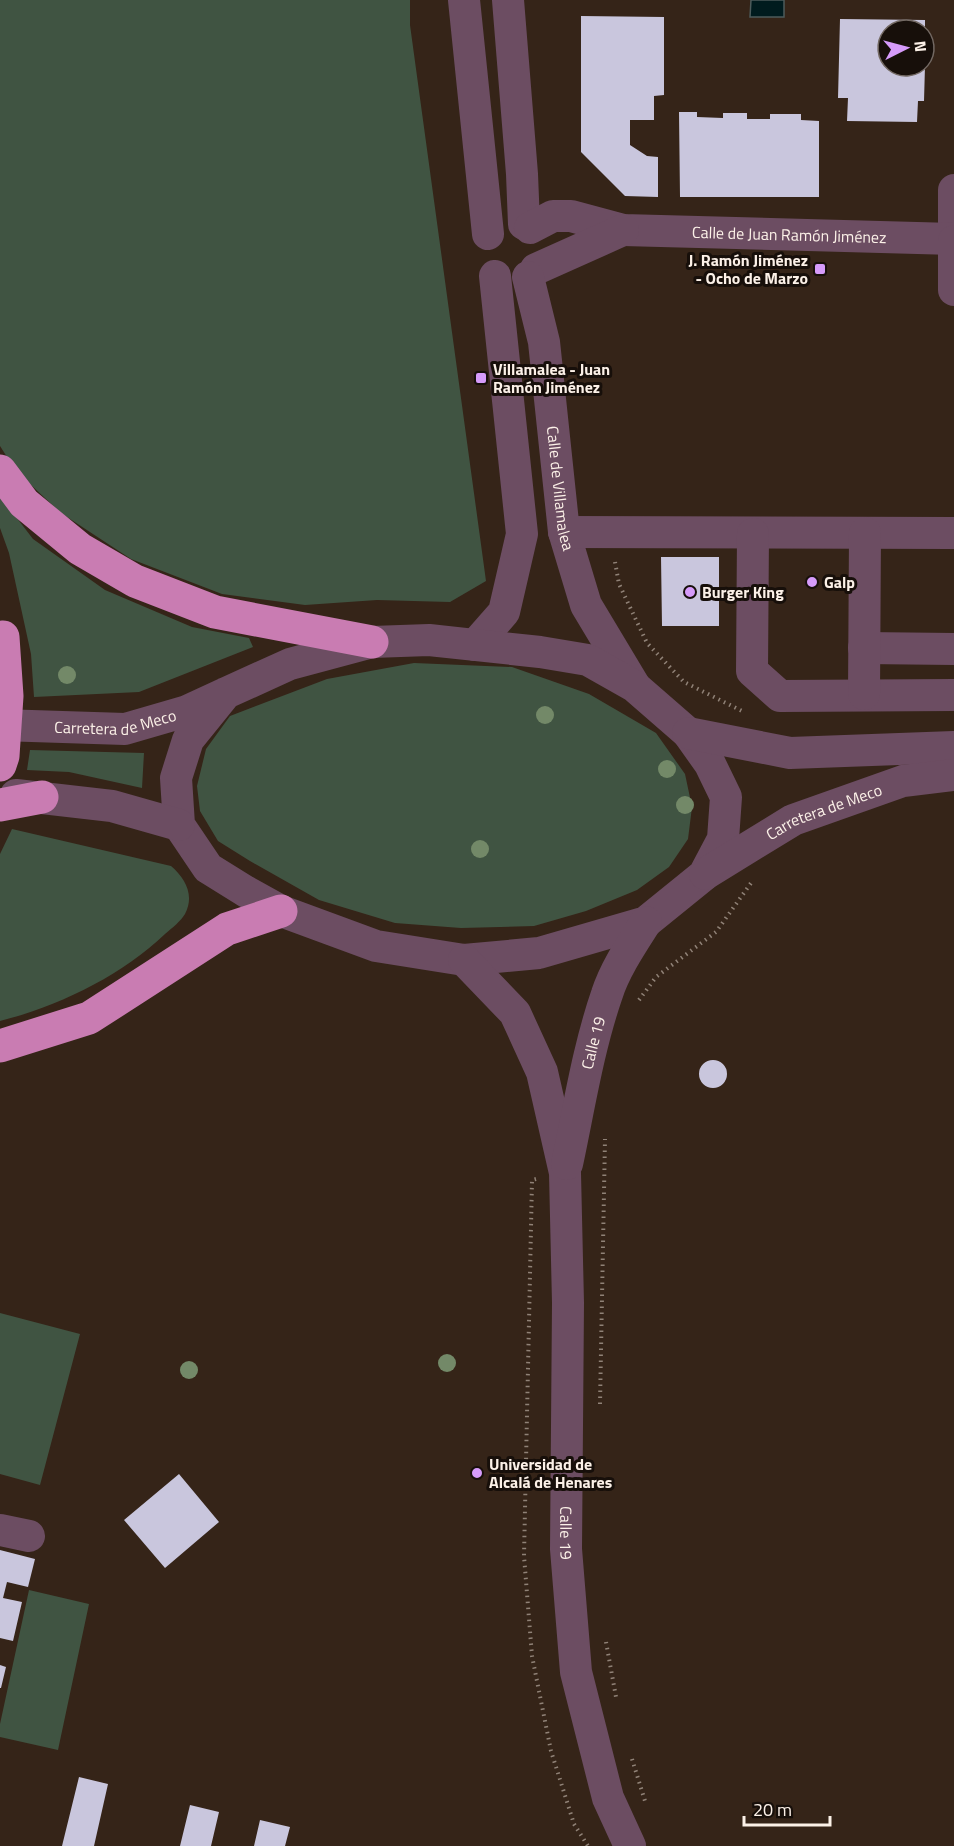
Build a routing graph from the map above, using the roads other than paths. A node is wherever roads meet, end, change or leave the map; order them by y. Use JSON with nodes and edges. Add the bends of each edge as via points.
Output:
{"nodes":[{"id":1,"x":464,"y":0,"type":"edge"},
{"id":2,"x":508,"y":0,"type":"edge"},
{"id":3,"x":954,"y":190,"type":"edge"},
{"id":4,"x":526,"y":226,"type":"junction"},
{"id":5,"x":623,"y":230,"type":"junction"},
{"id":6,"x":488,"y":234,"type":"junction"},
{"id":7,"x":954,"y":239,"type":"edge"},
{"id":8,"x":532,"y":273,"type":"junction"},
{"id":9,"x":495,"y":276,"type":"junction"},
{"id":10,"x":954,"y":290,"type":"edge"},
{"id":11,"x":0,"y":471,"type":"edge"},
{"id":12,"x":564,"y":532,"type":"junction"},
{"id":13,"x":865,"y":533,"type":"junction"},
{"id":14,"x":954,"y":533,"type":"edge"},
{"id":15,"x":753,"y":534,"type":"junction"},
{"id":16,"x":2,"y":627,"type":"edge"},
{"id":17,"x":372,"y":642,"type":"junction"},
{"id":18,"x":475,"y":645,"type":"junction"},
{"id":19,"x":864,"y":648,"type":"junction"},
{"id":20,"x":954,"y":650,"type":"edge"},
{"id":21,"x":634,"y":686,"type":"junction"},
{"id":22,"x":226,"y":693,"type":"junction"},
{"id":23,"x":864,"y":694,"type":"junction"},
{"id":24,"x":954,"y":695,"type":"edge"},
{"id":25,"x":1,"y":725,"type":"edge"},
{"id":26,"x":688,"y":733,"type":"junction"},
{"id":27,"x":954,"y":747,"type":"edge"},
{"id":28,"x":0,"y":765,"type":"edge"},
{"id":29,"x":954,"y":775,"type":"edge"},
{"id":30,"x":0,"y":793,"type":"edge"},
{"id":31,"x":42,"y":797,"type":"junction"},
{"id":32,"x":0,"y":805,"type":"edge"},
{"id":33,"x":179,"y":825,"type":"junction"},
{"id":34,"x":704,"y":874,"type":"junction"},
{"id":35,"x":281,"y":911,"type":"junction"},
{"id":36,"x":646,"y":922,"type":"junction"},
{"id":37,"x":464,"y":960,"type":"junction"},
{"id":38,"x":0,"y":1046,"type":"edge"},
{"id":39,"x":566,"y":1173,"type":"junction"},
{"id":40,"x":630,"y":1846,"type":"edge"}],
"edges":[{"from":1,"to":6,"type":"street"},
{"from":2,"to":4,"type":"street"},
{"from":3,"to":7,"type":"street"},
{"from":4,"to":5,"type":"street","name":"Calle de Juan Ramón Jiménez","via":[[553,216],[571,216]]},
{"from":4,"to":6,"type":"street","via":[[504,223]]},
{"from":4,"to":8,"type":"street","via":[[540,242],[540,260]]},
{"from":5,"to":7,"type":"street","name":"Calle de Juan Ramón Jiménez"},
{"from":5,"to":8,"type":"street","name":"Calle de Juan Ramón Jiménez"},
{"from":6,"to":9,"type":"street","via":[[483,256]]},
{"from":7,"to":10,"type":"street"},
{"from":8,"to":9,"type":"street","via":[[517,280]]},
{"from":8,"to":12,"type":"street","name":"Calle de Villamalea","via":[[544,342]]},
{"from":9,"to":18,"type":"street","via":[[522,534],[504,612]]},
{"from":11,"to":17,"type":"highway","via":[[24,503],[80,549],[135,580],[215,612]]},
{"from":12,"to":15,"type":"street"},
{"from":12,"to":21,"type":"street","name":"Calle de Villamalea","via":[[586,605]]},
{"from":13,"to":14,"type":"street"},
{"from":13,"to":15,"type":"street"},
{"from":13,"to":19,"type":"street"},
{"from":15,"to":23,"type":"street","via":[[752,671],[780,696]]},
{"from":16,"to":28,"type":"highway","bridge":true,"via":[[7,696]]},
{"from":17,"to":18,"type":"street","name":"Carretera de Meco","via":[[429,640]]},
{"from":17,"to":22,"type":"street","name":"Carretera de Meco","via":[[290,664]]},
{"from":18,"to":21,"type":"street","name":"Carretera de Meco","via":[[588,660]]},
{"from":19,"to":20,"type":"street"},
{"from":19,"to":23,"type":"street"},
{"from":21,"to":26,"type":"street"},
{"from":22,"to":25,"type":"street","name":"Carretera de Meco","via":[[187,711],[125,729]]},
{"from":22,"to":33,"type":"street","via":[[188,740],[176,778]]},
{"from":23,"to":24,"type":"street"},
{"from":26,"to":27,"type":"street","via":[[790,753]]},
{"from":26,"to":34,"type":"street","via":[[710,764],[726,797],[723,839]]},
{"from":29,"to":34,"type":"street","name":"Carretera de Meco","via":[[903,781],[793,820]]},
{"from":30,"to":31,"type":"street"},
{"from":31,"to":32,"type":"highway"},
{"from":31,"to":33,"type":"street","via":[[112,806]]},
{"from":33,"to":35,"type":"street","via":[[208,868]]},
{"from":34,"to":36,"type":"street"},
{"from":35,"to":37,"type":"street","via":[[376,946]]},
{"from":35,"to":38,"type":"highway","via":[[227,929],[89,1018]]},
{"from":36,"to":37,"type":"street","via":[[538,953]]},
{"from":36,"to":39,"type":"street","name":"Calle 19","via":[[607,992],[588,1062]]},
{"from":37,"to":39,"type":"street","name":"Calle 19","via":[[515,1013],[542,1072]]},
{"from":39,"to":40,"type":"street","name":"Calle 19","via":[[566,1549],[576,1672],[608,1798]]}]}
